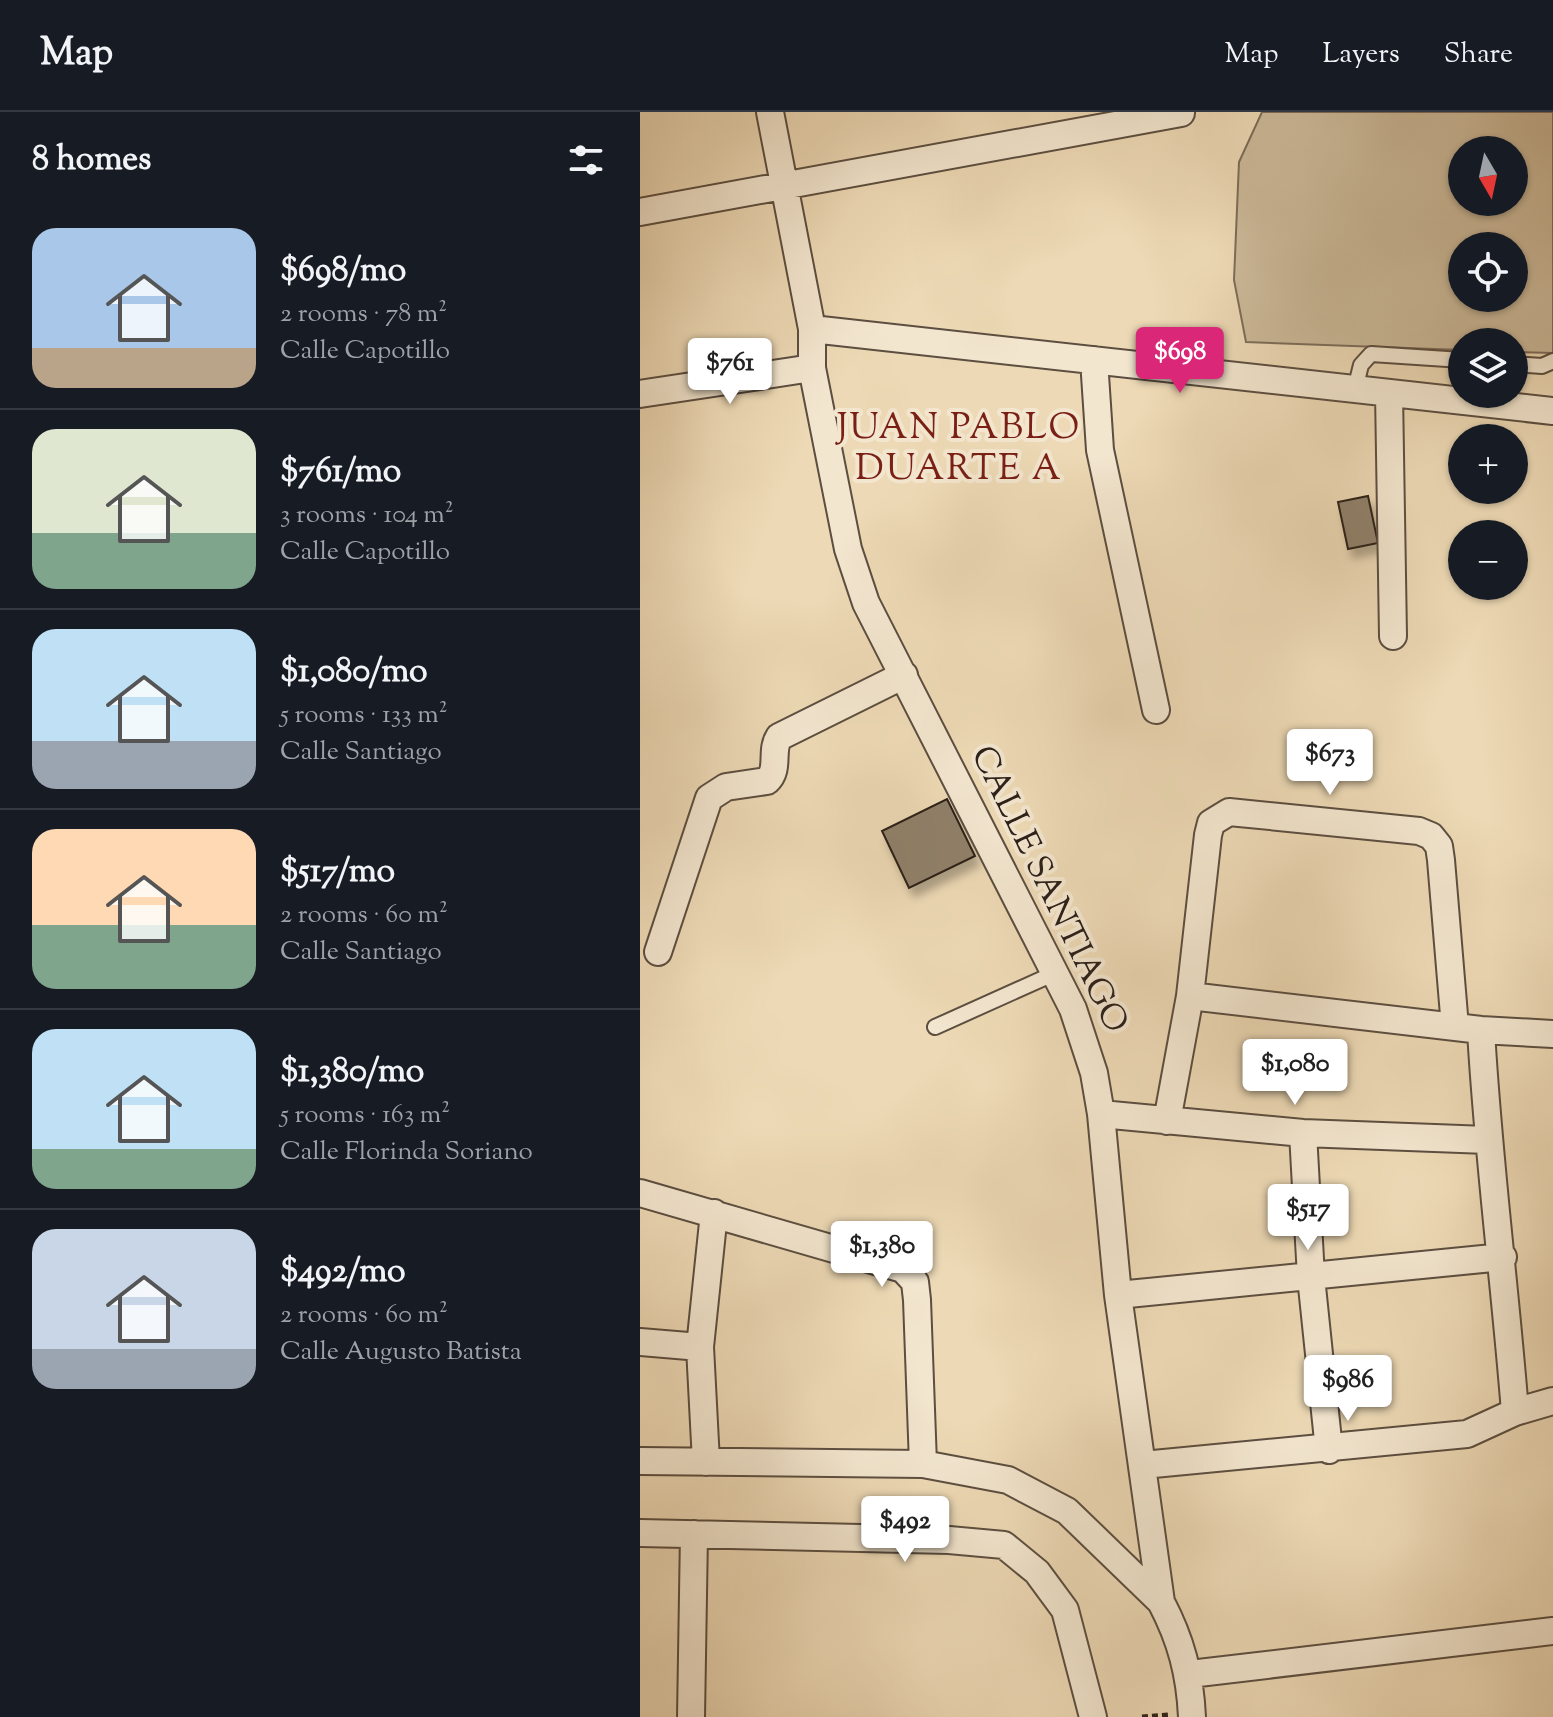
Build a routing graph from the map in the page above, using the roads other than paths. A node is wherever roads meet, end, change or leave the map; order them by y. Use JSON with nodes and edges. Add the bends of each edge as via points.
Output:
{"nodes":[{"id":1,"x":770,"y":112,"type":"edge"},
{"id":2,"x":1181,"y":113,"type":"edge"},
{"id":3,"x":782,"y":186,"type":"junction"},
{"id":4,"x":640,"y":212,"type":"edge"},
{"id":5,"x":812,"y":329,"type":"junction"},
{"id":6,"x":1448,"y":359,"type":"edge"},
{"id":7,"x":1094,"y":360,"type":"junction"},
{"id":8,"x":1553,"y":361,"type":"edge"},
{"id":9,"x":1528,"y":365,"type":"edge"},
{"id":10,"x":812,"y":368,"type":"junction"},
{"id":11,"x":1355,"y":389,"type":"junction"},
{"id":12,"x":1389,"y":393,"type":"junction"},
{"id":13,"x":640,"y":394,"type":"edge"},
{"id":14,"x":1553,"y":411,"type":"edge"},
{"id":15,"x":1393,"y":636,"type":"dead end"},
{"id":16,"x":904,"y":675,"type":"junction"},
{"id":17,"x":1156,"y":710,"type":"dead end"},
{"id":18,"x":658,"y":952,"type":"dead end"},
{"id":19,"x":1053,"y":974,"type":"junction"},
{"id":20,"x":1190,"y":996,"type":"junction"},
{"id":21,"x":935,"y":1027,"type":"dead end"},
{"id":22,"x":1468,"y":1029,"type":"junction"},
{"id":23,"x":1553,"y":1034,"type":"edge"},
{"id":24,"x":1101,"y":1114,"type":"junction"},
{"id":25,"x":1167,"y":1121,"type":"junction"},
{"id":26,"x":1303,"y":1133,"type":"junction"},
{"id":27,"x":1487,"y":1140,"type":"junction"},
{"id":28,"x":640,"y":1193,"type":"edge"},
{"id":29,"x":714,"y":1213,"type":"junction"},
{"id":30,"x":1503,"y":1257,"type":"junction"},
{"id":31,"x":1311,"y":1277,"type":"junction"},
{"id":32,"x":1118,"y":1295,"type":"junction"},
{"id":33,"x":640,"y":1342,"type":"edge"},
{"id":34,"x":700,"y":1347,"type":"junction"},
{"id":35,"x":1553,"y":1401,"type":"edge"},
{"id":36,"x":1515,"y":1412,"type":"junction"},
{"id":37,"x":1329,"y":1450,"type":"junction"},
{"id":38,"x":640,"y":1461,"type":"edge"},
{"id":39,"x":706,"y":1462,"type":"junction"},
{"id":40,"x":923,"y":1464,"type":"junction"},
{"id":41,"x":1143,"y":1465,"type":"junction"},
{"id":42,"x":640,"y":1533,"type":"edge"},
{"id":43,"x":694,"y":1534,"type":"junction"},
{"id":44,"x":1161,"y":1602,"type":"junction"},
{"id":45,"x":1553,"y":1631,"type":"edge"},
{"id":46,"x":1190,"y":1674,"type":"junction"},
{"id":47,"x":691,"y":1717,"type":"edge"},
{"id":48,"x":1093,"y":1717,"type":"edge"},
{"id":49,"x":1192,"y":1717,"type":"edge"}],
"edges":[{"from":1,"to":3,"type":"street","name":"CALLE SANTIAGO"},
{"from":2,"to":3,"type":"street"},
{"from":3,"to":4,"type":"street"},
{"from":3,"to":5,"type":"street","name":"CALLE SANTIAGO"},
{"from":5,"to":7,"type":"street"},
{"from":5,"to":10,"type":"street","name":"CALLE SANTIAGO"},
{"from":6,"to":11,"type":"lane","via":[[1371,354],[1361,365]]},
{"from":7,"to":11,"type":"street"},
{"from":7,"to":17,"type":"street","via":[[1100,450]]},
{"from":8,"to":9,"type":"lane"},
{"from":10,"to":13,"type":"street"},
{"from":10,"to":16,"type":"street","name":"CALLE SANTIAGO","via":[[848,549],[866,603]]},
{"from":11,"to":12,"type":"street"},
{"from":12,"to":14,"type":"street"},
{"from":12,"to":15,"type":"street"},
{"from":16,"to":18,"type":"street","via":[[779,737],[774,773],[767,781],[726,787],[709,798]]},
{"from":16,"to":19,"type":"street","name":"CALLE SANTIAGO"},
{"from":19,"to":21,"type":"lane"},
{"from":19,"to":24,"type":"street","name":"CALLE SANTIAGO","via":[[1077,1022]]},
{"from":20,"to":22,"type":"street"},
{"from":20,"to":22,"type":"street","via":[[1208,835],[1217,818],[1246,812],[1400,828],[1431,836],[1439,846]]},
{"from":20,"to":25,"type":"street"},
{"from":22,"to":23,"type":"street"},
{"from":22,"to":27,"type":"street"},
{"from":24,"to":25,"type":"street"},
{"from":24,"to":32,"type":"street","name":"CALLE SANTIAGO"},
{"from":25,"to":26,"type":"street"},
{"from":26,"to":27,"type":"street"},
{"from":26,"to":31,"type":"street"},
{"from":27,"to":30,"type":"street"},
{"from":28,"to":29,"type":"street"},
{"from":29,"to":34,"type":"street"},
{"from":29,"to":40,"type":"street","via":[[910,1274],[919,1320]]},
{"from":30,"to":31,"type":"street"},
{"from":30,"to":36,"type":"street"},
{"from":31,"to":32,"type":"street"},
{"from":31,"to":37,"type":"street"},
{"from":32,"to":41,"type":"street","name":"CALLE SANTIAGO"},
{"from":33,"to":34,"type":"street"},
{"from":34,"to":39,"type":"street"},
{"from":35,"to":36,"type":"street"},
{"from":36,"to":37,"type":"street","via":[[1467,1434]]},
{"from":37,"to":41,"type":"street"},
{"from":38,"to":39,"type":"street"},
{"from":39,"to":40,"type":"street"},
{"from":40,"to":44,"type":"street","via":[[1008,1480],[1039,1493],[1101,1540]]},
{"from":41,"to":44,"type":"street","name":"CALLE SANTIAGO"},
{"from":42,"to":43,"type":"street"},
{"from":43,"to":47,"type":"street"},
{"from":43,"to":48,"type":"street","via":[[1004,1545],[1037,1572],[1065,1610]]},
{"from":44,"to":46,"type":"street","name":"CALLE SANTIAGO","via":[[1178,1633]]},
{"from":45,"to":46,"type":"street"},
{"from":46,"to":49,"type":"street","name":"CALLE SANTIAGO"}]}
